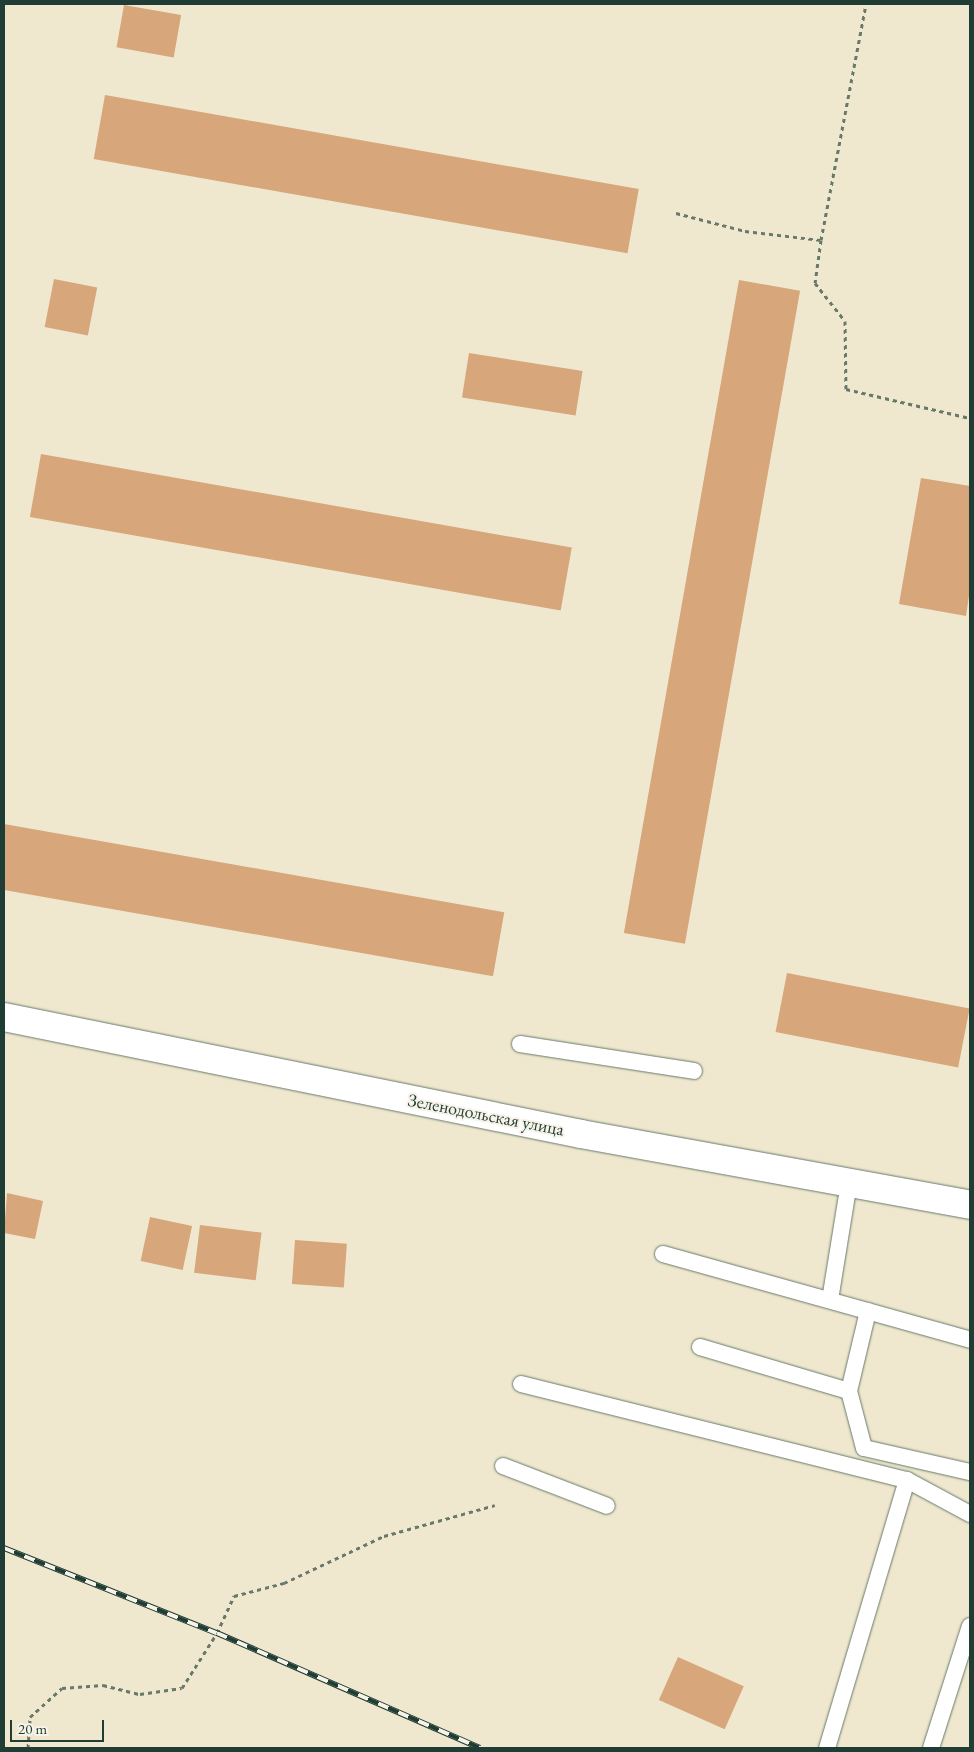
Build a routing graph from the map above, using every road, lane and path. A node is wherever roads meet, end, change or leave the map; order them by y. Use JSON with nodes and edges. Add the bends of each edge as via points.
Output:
{"nodes":[{"id":1,"x":866,"y":4,"type":"edge"},
{"id":2,"x":676,"y":213,"type":"dead end"},
{"id":3,"x":821,"y":240,"type":"junction"},
{"id":4,"x":970,"y":418,"type":"edge"},
{"id":5,"x":4,"y":1017,"type":"edge"},
{"id":6,"x":520,"y":1044,"type":"dead end"},
{"id":7,"x":694,"y":1071,"type":"dead end"},
{"id":8,"x":849,"y":1182,"type":"junction"},
{"id":9,"x":970,"y":1205,"type":"edge"},
{"id":10,"x":663,"y":1254,"type":"dead end"},
{"id":11,"x":830,"y":1300,"type":"junction"},
{"id":12,"x":868,"y":1311,"type":"junction"},
{"id":13,"x":970,"y":1340,"type":"edge"},
{"id":14,"x":700,"y":1347,"type":"dead end"},
{"id":15,"x":522,"y":1384,"type":"dead end"},
{"id":16,"x":849,"y":1391,"type":"junction"},
{"id":17,"x":503,"y":1466,"type":"dead end"},
{"id":18,"x":970,"y":1472,"type":"edge"},
{"id":19,"x":907,"y":1480,"type":"junction"},
{"id":20,"x":495,"y":1505,"type":"dead end"},
{"id":21,"x":607,"y":1506,"type":"dead end"},
{"id":22,"x":970,"y":1514,"type":"edge"},
{"id":23,"x":970,"y":1626,"type":"edge"},
{"id":24,"x":28,"y":1748,"type":"edge"},
{"id":25,"x":827,"y":1748,"type":"edge"},
{"id":26,"x":931,"y":1748,"type":"edge"}],
"edges":[{"from":1,"to":3,"type":"path"},
{"from":2,"to":3,"type":"path","via":[[744,230]]},
{"from":3,"to":4,"type":"path","via":[[815,283],[845,321],[846,389]]},
{"from":5,"to":8,"type":"street","name":"Зеленодольская улица","via":[[581,1134]]},
{"from":6,"to":7,"type":"lane"},
{"from":8,"to":9,"type":"street","name":"Зеленодольская улица"},
{"from":8,"to":11,"type":"lane"},
{"from":10,"to":11,"type":"lane"},
{"from":11,"to":12,"type":"lane"},
{"from":12,"to":13,"type":"lane"},
{"from":12,"to":16,"type":"lane"},
{"from":14,"to":16,"type":"lane"},
{"from":15,"to":19,"type":"lane"},
{"from":16,"to":18,"type":"lane","via":[[864,1448]]},
{"from":17,"to":21,"type":"lane"},
{"from":19,"to":22,"type":"lane"},
{"from":19,"to":25,"type":"lane"},
{"from":20,"to":24,"type":"path","via":[[384,1536],[284,1583],[234,1596],[217,1633],[182,1688],[140,1694],[103,1685],[62,1688],[30,1717]]},
{"from":23,"to":26,"type":"lane"}]}
